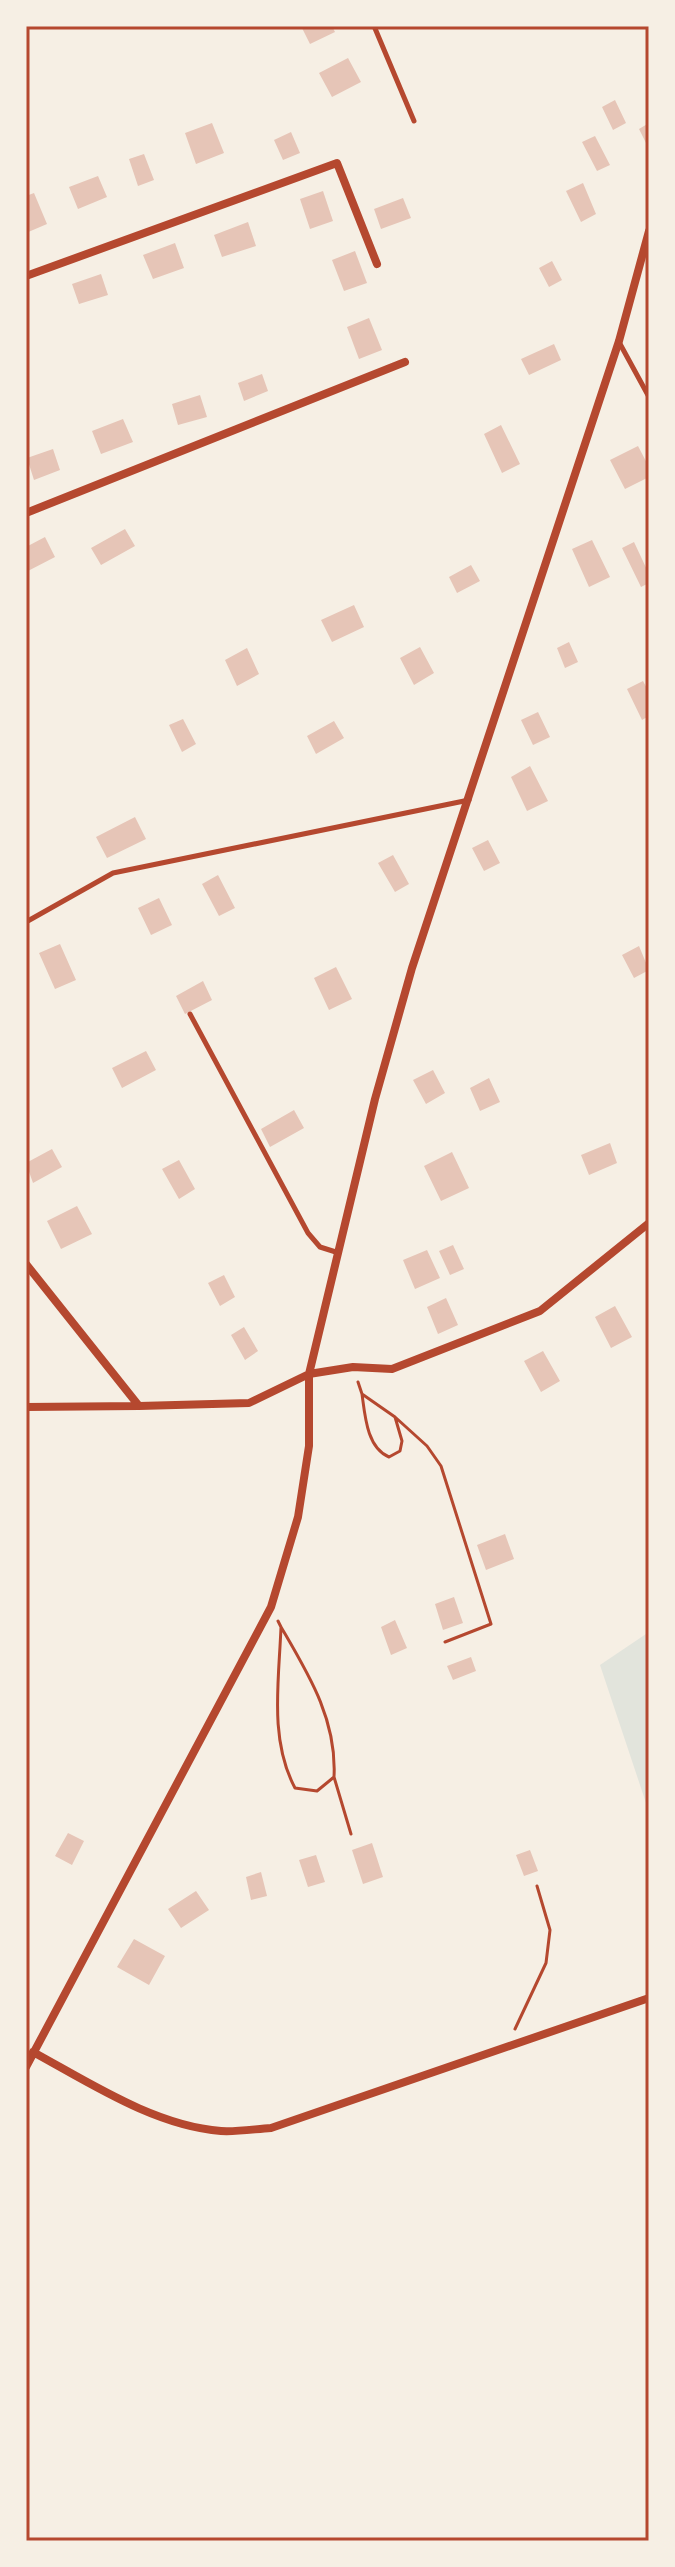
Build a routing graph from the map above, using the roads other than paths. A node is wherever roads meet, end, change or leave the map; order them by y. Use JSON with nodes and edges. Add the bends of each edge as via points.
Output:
{"nodes":[{"id":1,"x":374,"y":26,"type":"edge"},
{"id":2,"x":414,"y":121,"type":"dead end"},
{"id":3,"x":649,"y":231,"type":"edge"},
{"id":4,"x":377,"y":264,"type":"dead end"},
{"id":5,"x":26,"y":276,"type":"edge"},
{"id":6,"x":619,"y":341,"type":"junction"},
{"id":7,"x":405,"y":362,"type":"dead end"},
{"id":8,"x":649,"y":397,"type":"edge"},
{"id":9,"x":26,"y":513,"type":"edge"},
{"id":10,"x":469,"y":800,"type":"junction"},
{"id":11,"x":26,"y":922,"type":"edge"},
{"id":12,"x":190,"y":1014,"type":"dead end"},
{"id":13,"x":649,"y":1223,"type":"edge"},
{"id":14,"x":340,"y":1253,"type":"junction"},
{"id":15,"x":26,"y":1264,"type":"edge"},
{"id":16,"x":309,"y":1374,"type":"junction"},
{"id":17,"x":139,"y":1406,"type":"junction"},
{"id":18,"x":26,"y":1407,"type":"edge"},
{"id":19,"x":649,"y":1998,"type":"edge"},
{"id":20,"x":33,"y":2052,"type":"junction"},
{"id":21,"x":26,"y":2067,"type":"edge"}],
"edges":[{"from":1,"to":2,"type":"lane"},
{"from":3,"to":6,"type":"street"},
{"from":4,"to":5,"type":"street","via":[[337,163]]},
{"from":6,"to":8,"type":"lane"},
{"from":6,"to":10,"type":"street"},
{"from":7,"to":9,"type":"street"},
{"from":10,"to":11,"type":"lane","via":[[113,873]]},
{"from":10,"to":14,"type":"street","via":[[412,968]]},
{"from":12,"to":14,"type":"lane","via":[[308,1233],[320,1247]]},
{"from":13,"to":16,"type":"street","via":[[540,1311],[392,1369],[353,1367]]},
{"from":14,"to":16,"type":"street"},
{"from":15,"to":17,"type":"street"},
{"from":16,"to":17,"type":"street","via":[[249,1403]]},
{"from":16,"to":20,"type":"street","via":[[309,1446],[298,1517],[271,1607]]},
{"from":17,"to":18,"type":"street"},
{"from":19,"to":20,"type":"street","via":[[271,2128],[221,2131],[170,2119]]},
{"from":20,"to":21,"type":"street"}]}
